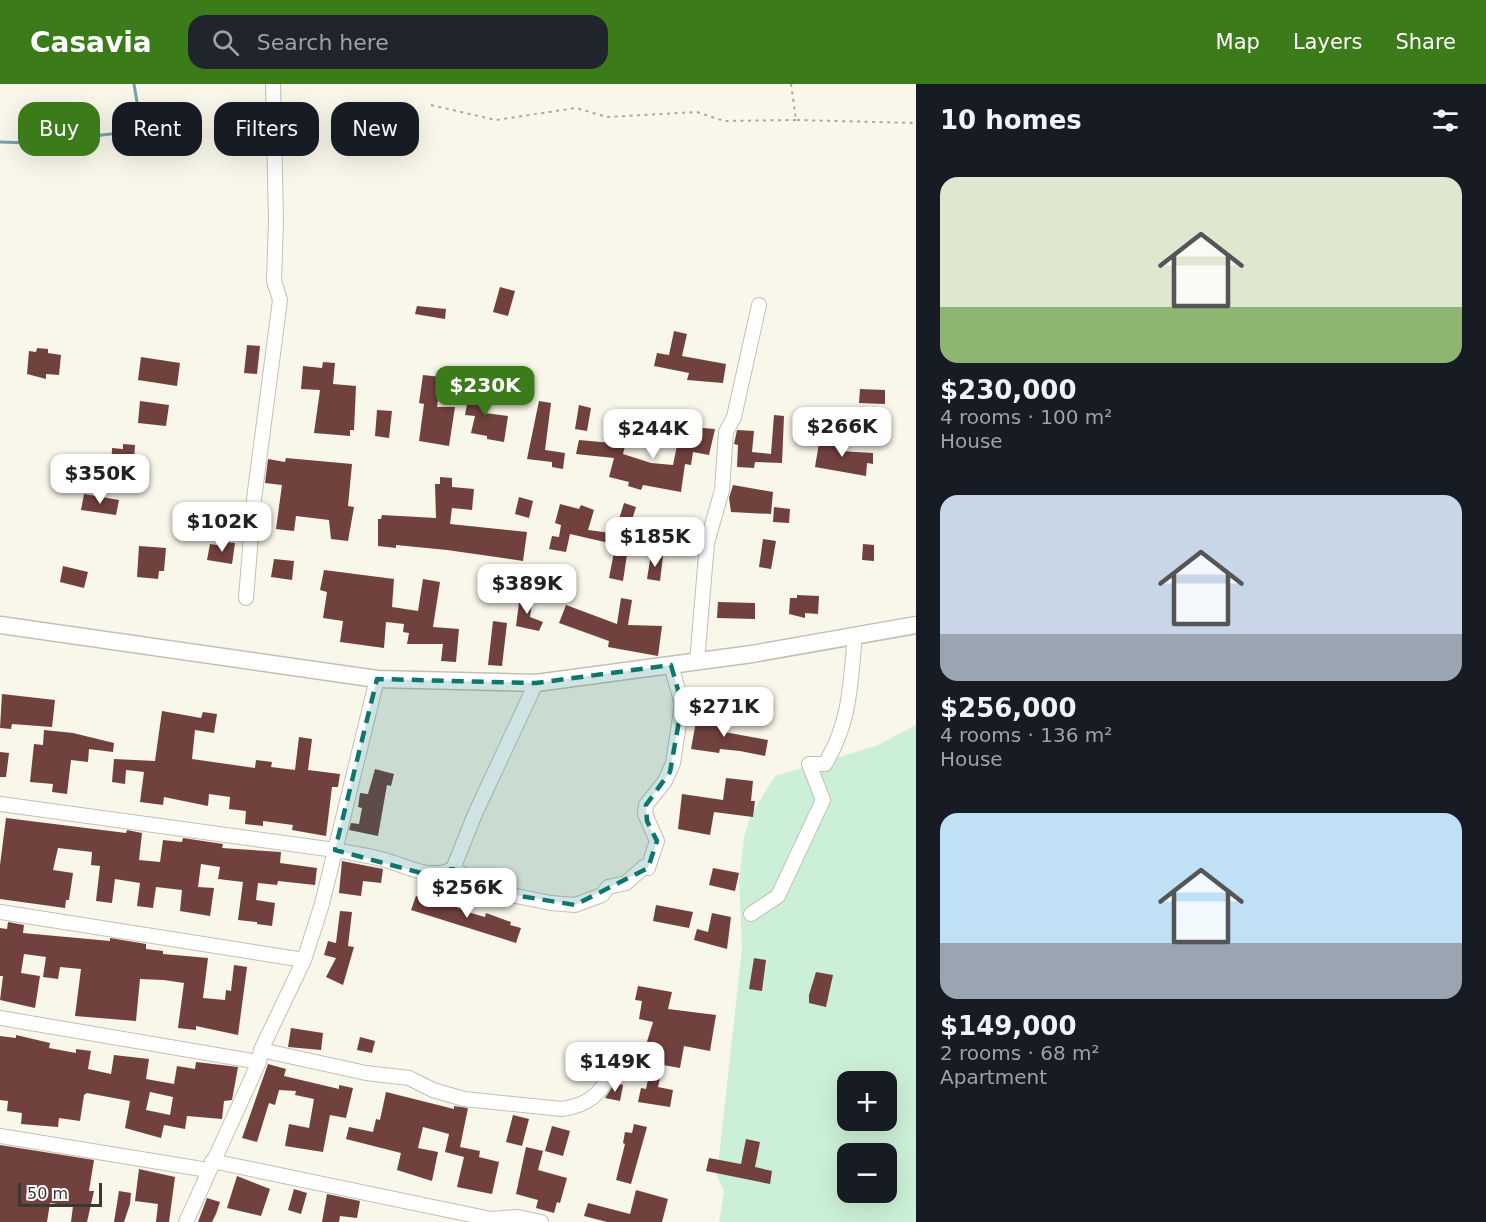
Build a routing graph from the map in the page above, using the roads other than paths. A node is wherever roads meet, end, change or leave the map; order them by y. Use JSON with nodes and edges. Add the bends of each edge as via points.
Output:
{"nodes":[{"id":1,"x":273,"y":84,"type":"edge"},
{"id":2,"x":759,"y":305,"type":"dead end"},
{"id":3,"x":246,"y":598,"type":"dead end"},
{"id":4,"x":0,"y":625,"type":"edge"},
{"id":5,"x":916,"y":625,"type":"edge"},
{"id":6,"x":855,"y":636,"type":"junction"},
{"id":7,"x":697,"y":662,"type":"junction"},
{"id":8,"x":671,"y":665,"type":"junction"},
{"id":9,"x":377,"y":679,"type":"junction"},
{"id":10,"x":536,"y":683,"type":"junction"},
{"id":11,"x":0,"y":804,"type":"edge"},
{"id":12,"x":335,"y":850,"type":"junction"},
{"id":13,"x":453,"y":869,"type":"junction"},
{"id":14,"x":0,"y":912,"type":"edge"},
{"id":15,"x":751,"y":914,"type":"dead end"},
{"id":16,"x":304,"y":960,"type":"junction"},
{"id":17,"x":0,"y":1018,"type":"edge"},
{"id":18,"x":260,"y":1056,"type":"junction"},
{"id":19,"x":612,"y":1070,"type":"dead end"},
{"id":20,"x":0,"y":1136,"type":"edge"},
{"id":21,"x":210,"y":1166,"type":"junction"},
{"id":22,"x":186,"y":1222,"type":"edge"},
{"id":23,"x":541,"y":1222,"type":"edge"}],
"edges":[{"from":1,"to":3,"type":"street","via":[[274,281],[280,300],[254,499]]},
{"from":2,"to":7,"type":"street","via":[[735,417],[726,432],[722,490],[707,543]]},
{"from":4,"to":9,"type":"street"},
{"from":5,"to":6,"type":"street"},
{"from":6,"to":7,"type":"street"},
{"from":6,"to":15,"type":"street","via":[[849,709],[838,743],[825,764],[809,764],[823,800],[778,896]]},
{"from":7,"to":8,"type":"street"},
{"from":8,"to":10,"type":"street"},
{"from":8,"to":13,"type":"street","via":[[682,704],[670,772],[646,805],[647,821],[657,841],[648,868],[644,867],[626,883],[608,887],[602,895],[575,905],[496,892]]},
{"from":9,"to":10,"type":"street"},
{"from":9,"to":12,"type":"street"},
{"from":10,"to":13,"type":"street"},
{"from":11,"to":12,"type":"street"},
{"from":12,"to":13,"type":"street","via":[[383,859],[421,873],[443,874]]},
{"from":12,"to":16,"type":"street"},
{"from":14,"to":16,"type":"street"},
{"from":16,"to":18,"type":"street"},
{"from":17,"to":18,"type":"street"},
{"from":18,"to":19,"type":"street","via":[[409,1078],[464,1099],[562,1109],[597,1096]]},
{"from":18,"to":21,"type":"street"},
{"from":20,"to":21,"type":"street"},
{"from":21,"to":22,"type":"street"},
{"from":21,"to":23,"type":"street","via":[[491,1219],[518,1217]]}]}
